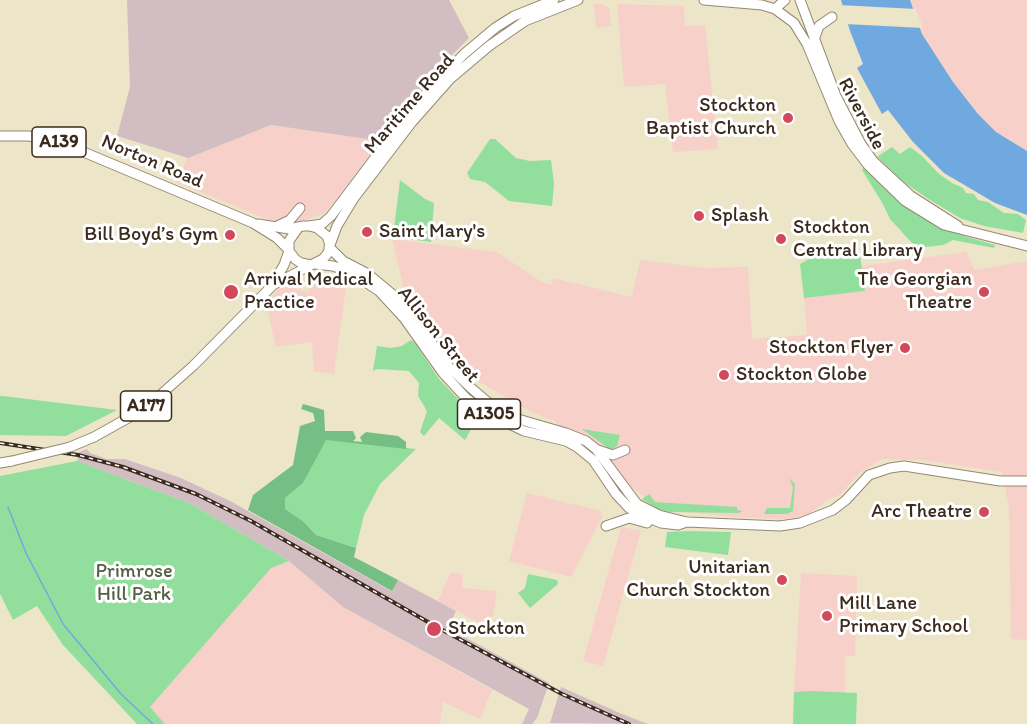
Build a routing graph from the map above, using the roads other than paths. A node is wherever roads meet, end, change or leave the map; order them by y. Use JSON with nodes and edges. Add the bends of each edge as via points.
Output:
{"nodes":[{"id":1,"x":554,"y":0,"type":"edge"},
{"id":2,"x":578,"y":0,"type":"edge"},
{"id":3,"x":704,"y":0,"type":"edge"},
{"id":4,"x":709,"y":0,"type":"edge"},
{"id":5,"x":785,"y":0,"type":"edge"},
{"id":6,"x":800,"y":0,"type":"edge"},
{"id":7,"x":742,"y":1,"type":"edge"},
{"id":8,"x":775,"y":9,"type":"junction"},
{"id":9,"x":832,"y":17,"type":"dead end"},
{"id":10,"x":814,"y":40,"type":"junction"},
{"id":11,"x":0,"y":136,"type":"edge"},
{"id":12,"x":300,"y":208,"type":"dead end"},
{"id":13,"x":921,"y":208,"type":"junction"},
{"id":14,"x":253,"y":223,"type":"junction"},
{"id":15,"x":309,"y":226,"type":"junction"},
{"id":16,"x":275,"y":227,"type":"junction"},
{"id":17,"x":298,"y":228,"type":"junction"},
{"id":18,"x":329,"y":246,"type":"junction"},
{"id":19,"x":1027,"y":246,"type":"edge"},
{"id":20,"x":288,"y":250,"type":"junction"},
{"id":21,"x":313,"y":264,"type":"junction"},
{"id":22,"x":273,"y":285,"type":"junction"},
{"id":23,"x":596,"y":449,"type":"junction"},
{"id":24,"x":625,"y":450,"type":"dead end"},
{"id":25,"x":0,"y":463,"type":"edge"},
{"id":26,"x":1027,"y":481,"type":"edge"},
{"id":27,"x":687,"y":522,"type":"junction"},
{"id":28,"x":661,"y":523,"type":"junction"},
{"id":29,"x":606,"y":526,"type":"dead end"}],
"edges":[{"from":1,"to":15,"type":"main road","name":"Maritime Road","via":[[514,16],[464,54],[415,105],[331,216],[322,224]]},
{"from":2,"to":18,"type":"main road","name":"Maritime Road","via":[[519,25],[450,79],[356,195]]},
{"from":3,"to":4,"type":"main road"},
{"from":4,"to":7,"type":"main road","name":"Riverside"},
{"from":5,"to":8,"type":"main road"},
{"from":6,"to":10,"type":"main road","name":"Riverside"},
{"from":7,"to":8,"type":"main road","name":"Riverside"},
{"from":8,"to":13,"type":"main road","name":"Riverside","via":[[794,23],[802,35],[852,144],[885,183]]},
{"from":9,"to":10,"type":"main road","via":[[819,26]]},
{"from":10,"to":13,"type":"main road","name":"Riverside","via":[[836,96],[861,144]]},
{"from":11,"to":14,"type":"main road","name":"Norton Road","number":"A139","via":[[28,136],[62,143]]},
{"from":12,"to":16,"type":"main road","via":[[290,220]]},
{"from":13,"to":19,"type":"main road","name":"Riverside","via":[[950,220],[962,230]]},
{"from":14,"to":16,"type":"main road","name":"Norton Road","number":"A139"},
{"from":14,"to":20,"type":"main road","name":"Norton Road","number":"A139"},
{"from":15,"to":17,"type":"main road","name":"Norton Road","number":"A139"},
{"from":15,"to":18,"type":"main road","via":[[323,231]]},
{"from":16,"to":17,"type":"main road","name":"Norton Road","number":"A139"},
{"from":17,"to":20,"type":"main road"},
{"from":18,"to":21,"type":"main road","via":[[323,259]]},
{"from":18,"to":23,"type":"main road","name":"Allison Street","number":"A1305","via":[[343,261],[368,274],[392,294],[449,367],[491,405],[526,422],[575,436]]},
{"from":20,"to":21,"type":"main road","name":"Norton Road","number":"A139","via":[[301,263]]},
{"from":20,"to":22,"type":"main road","number":"A177"},
{"from":21,"to":22,"type":"main road","number":"A177"},
{"from":21,"to":28,"type":"main road","name":"Allison Street","number":"A1305","via":[[333,266],[363,279],[405,318],[443,373],[466,398],[510,425],[566,441],[584,451],[629,508]]},
{"from":22,"to":25,"type":"main road","number":"A177","bridge":true,"via":[[193,366],[137,413],[70,447]]},
{"from":23,"to":24,"type":"main road","via":[[614,455]]},
{"from":23,"to":27,"type":"main road","name":"Allison Street","number":"A1305","via":[[631,498],[645,510]]},
{"from":26,"to":27,"type":"main road","number":"A1305","via":[[1000,481],[913,467],[890,468],[869,476],[833,510],[800,523],[780,526]]},
{"from":27,"to":28,"type":"main road","number":"A1305"},
{"from":28,"to":29,"type":"main road","number":"A1305","via":[[629,518]]}]}
